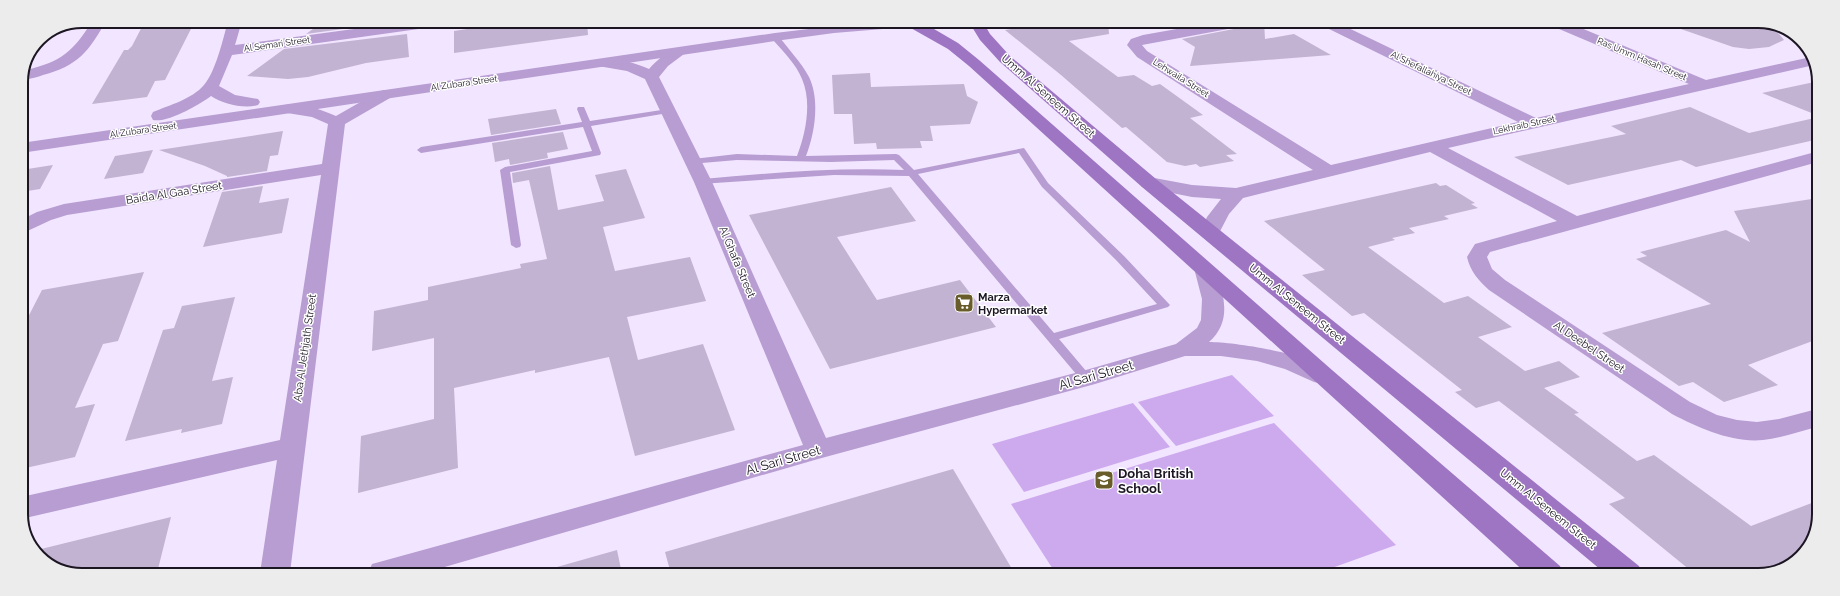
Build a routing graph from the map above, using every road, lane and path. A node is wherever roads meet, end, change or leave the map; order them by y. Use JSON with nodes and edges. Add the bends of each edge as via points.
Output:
{"nodes":[{"id":1,"x":95,"y":28,"type":"edge"},
{"id":2,"x":233,"y":28,"type":"edge"},
{"id":3,"x":361,"y":28,"type":"edge"},
{"id":4,"x":766,"y":28,"type":"edge"},
{"id":5,"x":846,"y":28,"type":"edge"},
{"id":6,"x":919,"y":28,"type":"edge"},
{"id":7,"x":978,"y":28,"type":"edge"},
{"id":8,"x":1208,"y":28,"type":"edge"},
{"id":9,"x":1338,"y":28,"type":"edge"},
{"id":10,"x":1569,"y":28,"type":"edge"},
{"id":11,"x":775,"y":37,"type":"junction"},
{"id":12,"x":226,"y":51,"type":"junction"},
{"id":13,"x":681,"y":51,"type":"junction"},
{"id":14,"x":1808,"y":61,"type":"edge"},
{"id":15,"x":604,"y":63,"type":"junction"},
{"id":16,"x":29,"y":75,"type":"edge"},
{"id":17,"x":651,"y":76,"type":"junction"},
{"id":18,"x":1705,"y":85,"type":"junction"},
{"id":19,"x":211,"y":87,"type":"junction"},
{"id":20,"x":384,"y":95,"type":"junction"},
{"id":21,"x":252,"y":102,"type":"junction"},
{"id":22,"x":287,"y":109,"type":"junction"},
{"id":23,"x":581,"y":109,"type":"dead end"},
{"id":24,"x":668,"y":111,"type":"junction"},
{"id":25,"x":159,"y":116,"type":"junction"},
{"id":26,"x":337,"y":122,"type":"junction"},
{"id":27,"x":587,"y":123,"type":"junction"},
{"id":28,"x":1534,"y":123,"type":"junction"},
{"id":29,"x":28,"y":134,"type":"edge"},
{"id":30,"x":1432,"y":146,"type":"junction"},
{"id":31,"x":28,"y":147,"type":"edge"},
{"id":32,"x":421,"y":150,"type":"dead end"},
{"id":33,"x":801,"y":158,"type":"junction"},
{"id":34,"x":1812,"y":158,"type":"edge"},
{"id":35,"x":693,"y":162,"type":"junction"},
{"id":36,"x":329,"y":168,"type":"junction"},
{"id":37,"x":1326,"y":170,"type":"junction"},
{"id":38,"x":912,"y":173,"type":"junction"},
{"id":39,"x":703,"y":182,"type":"junction"},
{"id":40,"x":1150,"y":183,"type":"junction"},
{"id":41,"x":1236,"y":194,"type":"junction"},
{"id":42,"x":1573,"y":222,"type":"junction"},
{"id":43,"x":28,"y":224,"type":"edge"},
{"id":44,"x":1210,"y":233,"type":"junction"},
{"id":45,"x":516,"y":244,"type":"dead end"},
{"id":46,"x":1206,"y":272,"type":"junction"},
{"id":47,"x":1051,"y":337,"type":"junction"},
{"id":48,"x":1184,"y":349,"type":"junction"},
{"id":49,"x":1323,"y":376,"type":"junction"},
{"id":50,"x":1086,"y":378,"type":"junction"},
{"id":51,"x":1812,"y":419,"type":"edge"},
{"id":52,"x":292,"y":447,"type":"junction"},
{"id":53,"x":818,"y":450,"type":"junction"},
{"id":54,"x":28,"y":506,"type":"edge"},
{"id":55,"x":276,"y":568,"type":"edge"},
{"id":56,"x":401,"y":568,"type":"edge"},
{"id":57,"x":1541,"y":568,"type":"edge"},
{"id":58,"x":1619,"y":568,"type":"edge"}],
"edges":[{"from":1,"to":16,"type":"street","via":[[80,51],[70,59],[55,67]]},
{"from":2,"to":12,"type":"street"},
{"from":3,"to":12,"type":"street","name":"Al Semari Street"},
{"from":4,"to":21,"type":"street","name":"Al Zubara Street"},
{"from":5,"to":11,"type":"street","name":"Al Zubara Street"},
{"from":6,"to":46,"type":"main road","via":[[953,46],[974,63]]},
{"from":7,"to":40,"type":"main road","name":"Umm Al Seneem Street","via":[[1004,60]]},
{"from":8,"to":37,"type":"street","name":"Lehwaila Street","via":[[1148,38],[1134,45],[1142,54]]},
{"from":9,"to":28,"type":"street","name":"Al Shefallahiya Street"},
{"from":10,"to":18,"type":"street","name":"Ras Umm Hasah Street"},
{"from":11,"to":13,"type":"street","name":"Al Zubara Street"},
{"from":11,"to":33,"type":"lane","via":[[806,81],[809,98],[809,138]]},
{"from":12,"to":19,"type":"street"},
{"from":13,"to":15,"type":"street","name":"Al Zubara Street"},
{"from":13,"to":17,"type":"street","via":[[663,63]]},
{"from":14,"to":18,"type":"street","name":"Lekhraib Street"},
{"from":15,"to":17,"type":"street","via":[[631,68]]},
{"from":15,"to":20,"type":"street","name":"Al Zubara Street"},
{"from":17,"to":24,"type":"street","name":"Al Ghafa Street"},
{"from":18,"to":28,"type":"street","name":"Lekhraib Street"},
{"from":19,"to":21,"type":"street","via":[[224,97]]},
{"from":19,"to":25,"type":"street"},
{"from":20,"to":22,"type":"street","name":"Al Zubara Street"},
{"from":20,"to":26,"type":"street"},
{"from":21,"to":25,"type":"street","name":"Al Zubara Street"},
{"from":22,"to":26,"type":"street","via":[[316,113]]},
{"from":22,"to":31,"type":"street","name":"Al Zubara Street"},
{"from":23,"to":27,"type":"lane"},
{"from":24,"to":27,"type":"lane"},
{"from":24,"to":35,"type":"street","name":"Al Ghafa Street"},
{"from":25,"to":29,"type":"street","name":"Al Zubara Street"},
{"from":26,"to":36,"type":"street","name":"Aba Al Jethjath Street"},
{"from":27,"to":32,"type":"lane"},
{"from":27,"to":45,"type":"lane","via":[[597,153],[505,170]]},
{"from":28,"to":30,"type":"street","name":"Lekhraib Street"},
{"from":30,"to":37,"type":"street","name":"Lekhraib Street"},
{"from":30,"to":42,"type":"street"},
{"from":33,"to":35,"type":"lane","via":[[737,157]]},
{"from":33,"to":38,"type":"lane","via":[[896,156]]},
{"from":34,"to":42,"type":"street","name":"Al Deebel Street"},
{"from":35,"to":39,"type":"street","name":"Al Ghafa Street"},
{"from":36,"to":43,"type":"street","name":"Baida Al Gaa Street","via":[[64,210]]},
{"from":36,"to":52,"type":"street","name":"Aba Al Jethjath Street"},
{"from":37,"to":41,"type":"street","name":"Lekhraib Street"},
{"from":38,"to":39,"type":"lane","via":[[873,170],[766,175]]},
{"from":38,"to":47,"type":"lane"},
{"from":38,"to":47,"type":"lane","via":[[1021,150],[1045,185],[1164,305]]},
{"from":39,"to":53,"type":"street","name":"Al Ghafa Street"},
{"from":40,"to":41,"type":"street","name":"Lekhraib Street","via":[[1192,191]]},
{"from":40,"to":44,"type":"main road","name":"Umm Al Seneem Street"},
{"from":41,"to":44,"type":"street","via":[[1220,210]]},
{"from":42,"to":51,"type":"street","name":"Al Deebel Street","via":[[1482,248],[1477,257],[1479,265],[1497,285],[1680,408],[1702,419],[1726,428],[1758,431]]},
{"from":44,"to":58,"type":"main road","name":"Umm Al Seneem Street"},
{"from":46,"to":48,"type":"street","name":"Al Sari Street","via":[[1214,315],[1210,327]]},
{"from":46,"to":49,"type":"main road"},
{"from":47,"to":50,"type":"lane"},
{"from":48,"to":49,"type":"street","name":"Al Sari Street","via":[[1220,349],[1257,354],[1293,363]]},
{"from":48,"to":50,"type":"street","name":"Al Sari Street"},
{"from":49,"to":57,"type":"main road"},
{"from":50,"to":53,"type":"street","name":"Al Sari Street"},
{"from":52,"to":54,"type":"street"},
{"from":52,"to":55,"type":"street","name":"Aba Al Jethjath Street"},
{"from":53,"to":56,"type":"street","name":"Al Sari Street"}]}
